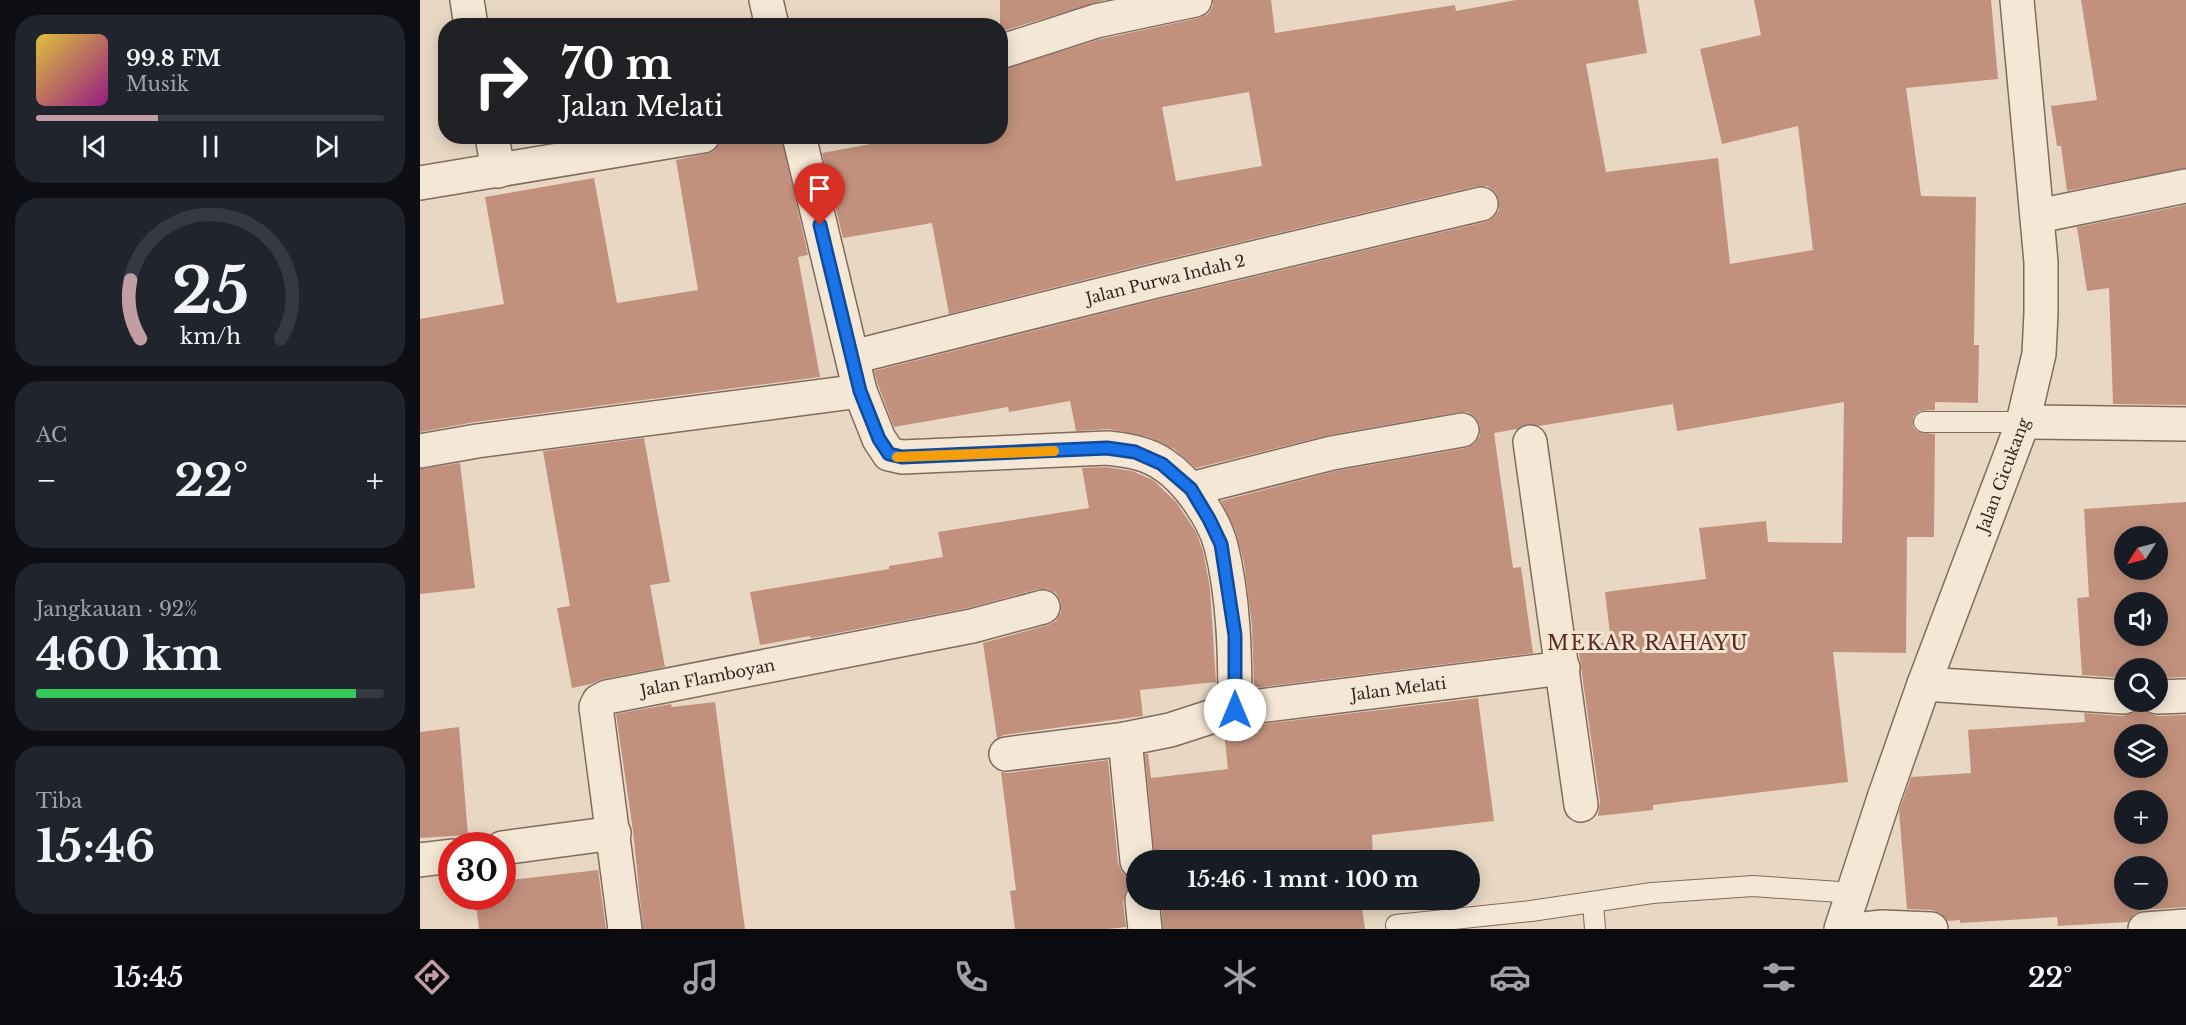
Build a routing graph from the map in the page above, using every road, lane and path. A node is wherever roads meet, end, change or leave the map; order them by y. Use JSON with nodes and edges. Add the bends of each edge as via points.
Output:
{"nodes":[{"id":1,"x":467,"y":0,"type":"edge"},
{"id":2,"x":766,"y":0,"type":"edge"},
{"id":3,"x":1195,"y":0,"type":"edge"},
{"id":4,"x":2017,"y":0,"type":"edge"},
{"id":5,"x":470,"y":18,"type":"edge"},
{"id":6,"x":770,"y":18,"type":"edge"},
{"id":7,"x":1008,"y":48,"type":"edge"},
{"id":8,"x":493,"y":144,"type":"edge"},
{"id":9,"x":656,"y":144,"type":"edge"},
{"id":10,"x":801,"y":144,"type":"edge"},
{"id":11,"x":498,"y":171,"type":"junction"},
{"id":12,"x":420,"y":183,"type":"edge"},
{"id":13,"x":2186,"y":186,"type":"edge"},
{"id":14,"x":1481,"y":204,"type":"dead end"},
{"id":15,"x":2038,"y":216,"type":"junction"},
{"id":16,"x":853,"y":357,"type":"junction"},
{"id":17,"x":860,"y":391,"type":"junction"},
{"id":18,"x":1924,"y":422,"type":"dead end"},
{"id":19,"x":2023,"y":422,"type":"junction"},
{"id":20,"x":2186,"y":424,"type":"edge"},
{"id":21,"x":1462,"y":430,"type":"dead end"},
{"id":22,"x":1530,"y":442,"type":"dead end"},
{"id":23,"x":420,"y":451,"type":"edge"},
{"id":24,"x":1191,"y":489,"type":"junction"},
{"id":25,"x":1043,"y":607,"type":"dead end"},
{"id":26,"x":1563,"y":668,"type":"junction"},
{"id":27,"x":1924,"y":684,"type":"junction"},
{"id":28,"x":2114,"y":696,"type":"edge"},
{"id":29,"x":2186,"y":696,"type":"edge"},
{"id":30,"x":2168,"y":697,"type":"edge"},
{"id":31,"x":1235,"y":710,"type":"junction"},
{"id":32,"x":1125,"y":739,"type":"junction"},
{"id":33,"x":1006,"y":754,"type":"dead end"},
{"id":34,"x":1581,"y":805,"type":"dead end"},
{"id":35,"x":614,"y":833,"type":"junction"},
{"id":36,"x":516,"y":846,"type":"edge"},
{"id":37,"x":1136,"y":850,"type":"edge"},
{"id":38,"x":438,"y":858,"type":"edge"},
{"id":39,"x":420,"y":860,"type":"edge"},
{"id":40,"x":1854,"y":893,"type":"junction"},
{"id":41,"x":1593,"y":902,"type":"junction"},
{"id":42,"x":1143,"y":910,"type":"edge"},
{"id":43,"x":1396,"y":925,"type":"dead end"},
{"id":44,"x":2186,"y":926,"type":"edge"},
{"id":45,"x":625,"y":929,"type":"edge"},
{"id":46,"x":1145,"y":929,"type":"edge"},
{"id":47,"x":1595,"y":929,"type":"edge"},
{"id":48,"x":1841,"y":929,"type":"edge"},
{"id":49,"x":1864,"y":929,"type":"edge"},
{"id":50,"x":1931,"y":929,"type":"edge"},
{"id":51,"x":2145,"y":929,"type":"edge"}],
"edges":[{"from":1,"to":5,"type":"street"},
{"from":2,"to":6,"type":"street"},
{"from":3,"to":7,"type":"street","via":[[1096,21]]},
{"from":4,"to":15,"type":"street","name":"Jalan Cicukang"},
{"from":8,"to":11,"type":"street"},
{"from":9,"to":11,"type":"street"},
{"from":10,"to":16,"type":"street"},
{"from":11,"to":12,"type":"street"},
{"from":13,"to":15,"type":"street"},
{"from":14,"to":16,"type":"street","name":"Jalan Purwa Indah 2"},
{"from":15,"to":19,"type":"street","name":"Jalan Cicukang","via":[[2042,313],[2038,354]]},
{"from":16,"to":17,"type":"street"},
{"from":17,"to":23,"type":"street"},
{"from":17,"to":24,"type":"street","via":[[879,439],[893,456],[1107,448],[1135,452],[1162,464]]},
{"from":18,"to":19,"type":"lane"},
{"from":19,"to":20,"type":"street"},
{"from":19,"to":27,"type":"street","name":"Jalan Cicukang"},
{"from":21,"to":24,"type":"street","via":[[1332,453]]},
{"from":22,"to":26,"type":"street"},
{"from":24,"to":31,"type":"street","via":[[1221,544],[1235,635]]},
{"from":25,"to":35,"type":"street","name":"Jalan Flamboyan","via":[[972,626],[599,701],[596,707]]},
{"from":26,"to":31,"type":"street","name":"Jalan Melati"},
{"from":26,"to":34,"type":"street"},
{"from":27,"to":28,"type":"street"},
{"from":27,"to":40,"type":"street","name":"Jalan Cicukang"},
{"from":29,"to":30,"type":"street"},
{"from":31,"to":32,"type":"street","name":"Jalan Melati"},
{"from":32,"to":33,"type":"street","name":"Jalan Melati"},
{"from":32,"to":37,"type":"street"},
{"from":35,"to":36,"type":"street"},
{"from":35,"to":45,"type":"street","name":"Jalan Flamboyan"},
{"from":38,"to":39,"type":"street"},
{"from":40,"to":41,"type":"lane","via":[[1753,886],[1652,893]]},
{"from":40,"to":48,"type":"street","name":"Jalan Cicukang"},
{"from":41,"to":43,"type":"lane"},
{"from":41,"to":47,"type":"lane"},
{"from":42,"to":46,"type":"street"},
{"from":44,"to":51,"type":"street"},
{"from":49,"to":50,"type":"street"}]}
